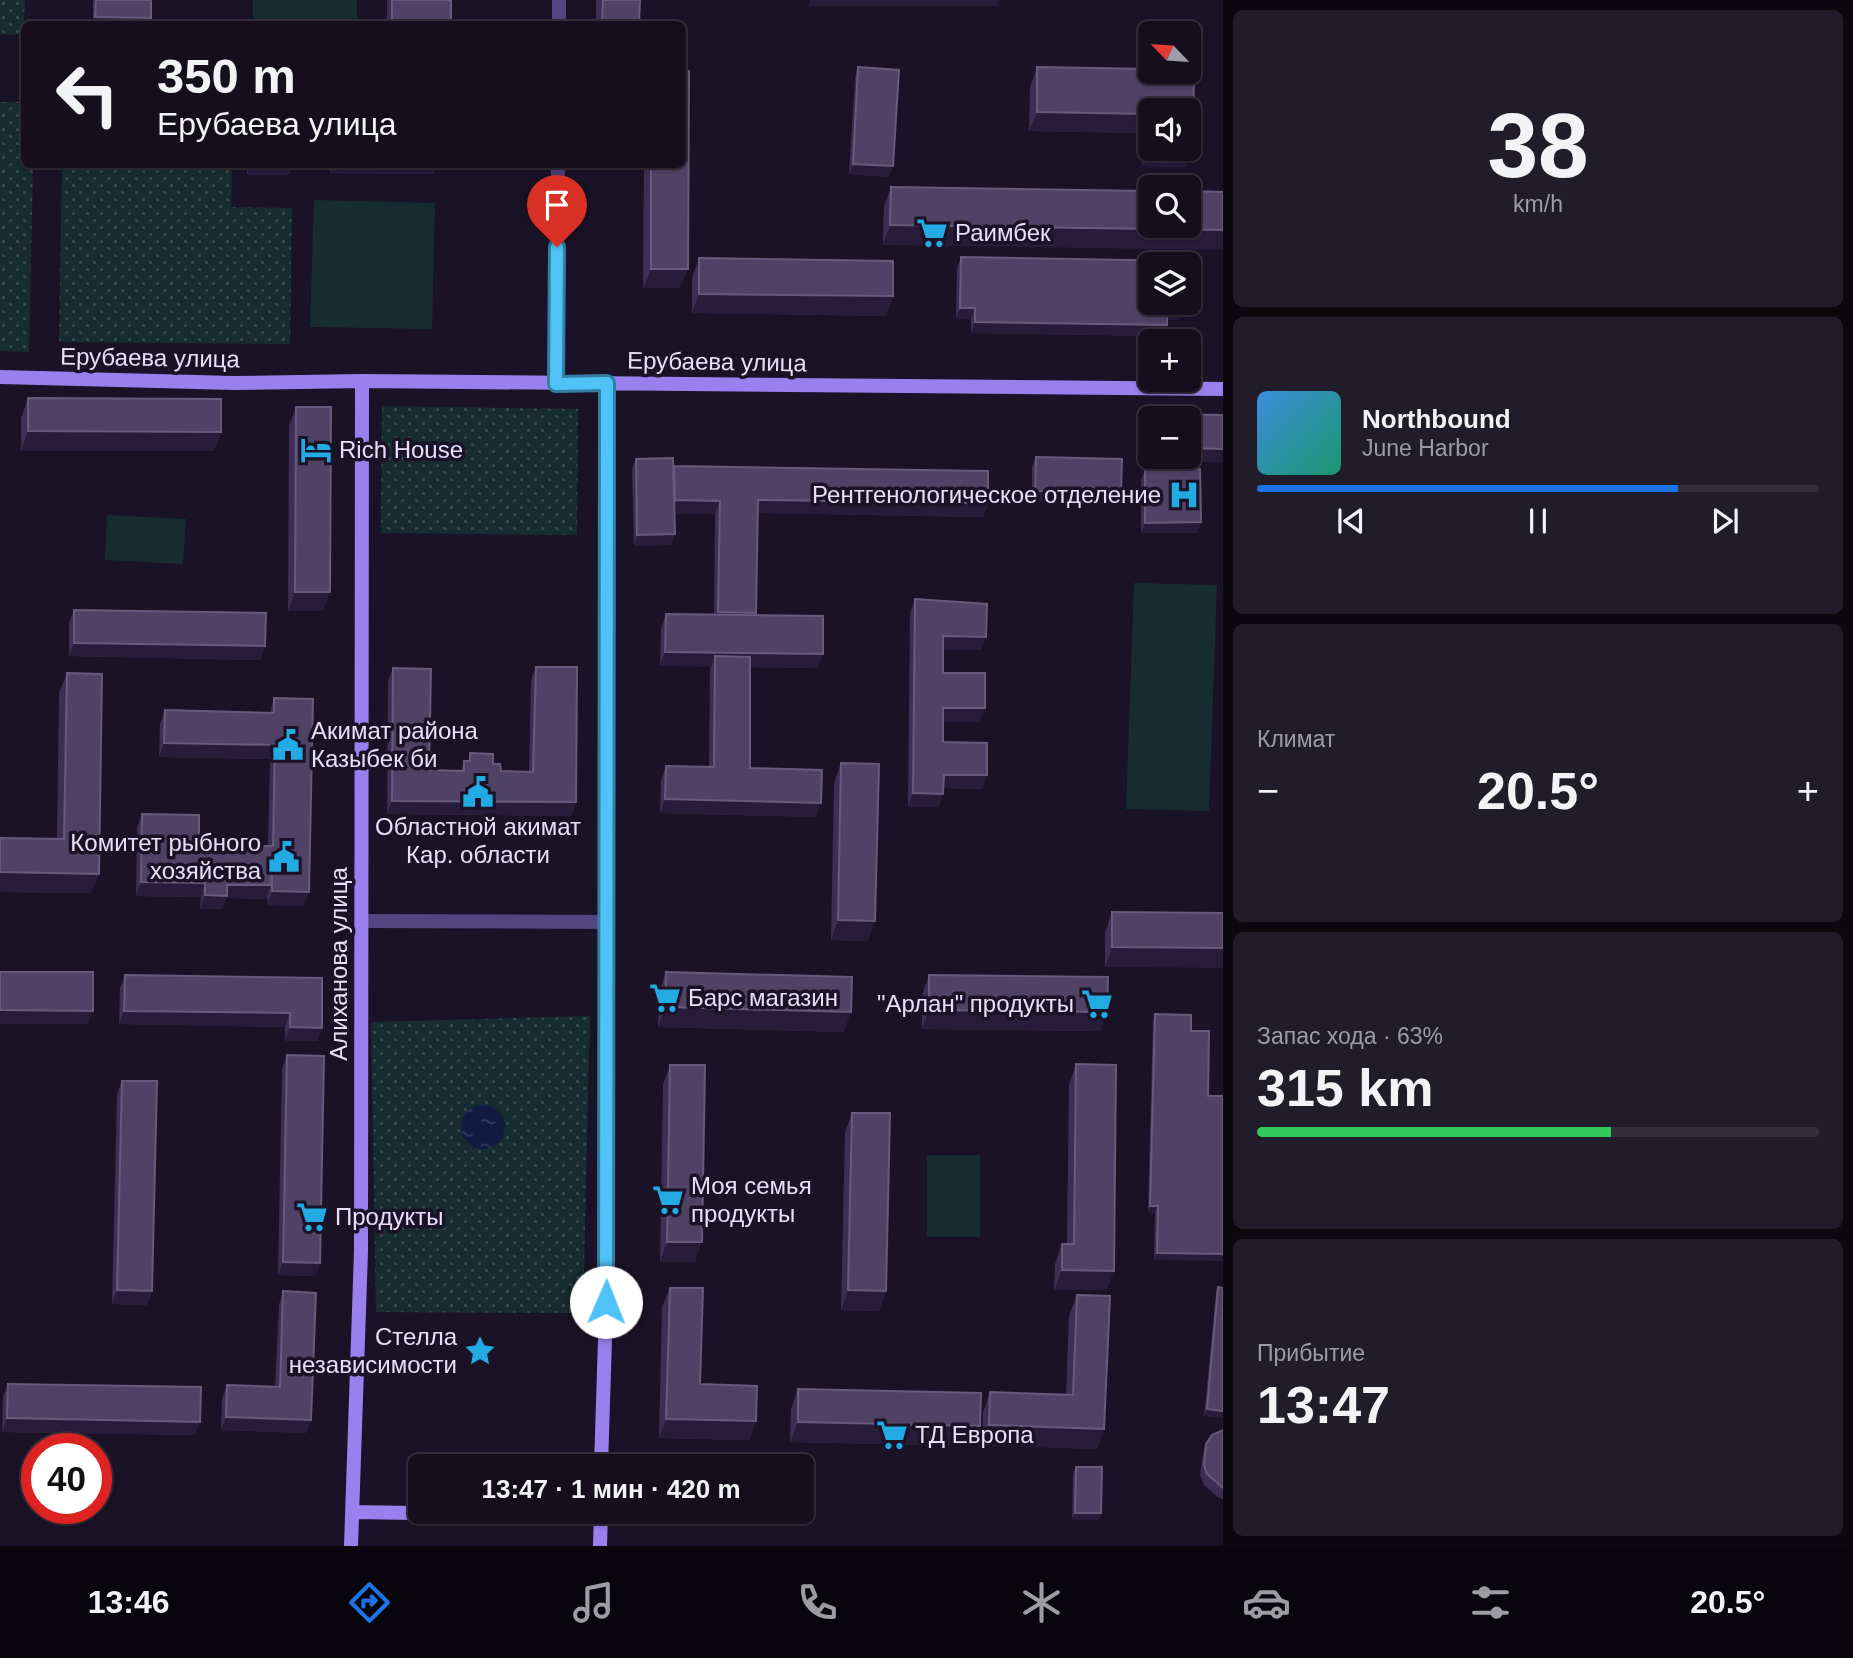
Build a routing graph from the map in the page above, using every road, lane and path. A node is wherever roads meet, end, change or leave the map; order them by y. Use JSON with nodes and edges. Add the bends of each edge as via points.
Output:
{"nodes":[{"id":1,"x":559,"y":0,"type":"edge"},
{"id":2,"x":559,"y":21,"type":"edge"},
{"id":3,"x":558,"y":168,"type":"edge"},
{"id":4,"x":0,"y":377,"type":"edge"},
{"id":5,"x":362,"y":381,"type":"junction"},
{"id":6,"x":607,"y":383,"type":"junction"},
{"id":7,"x":556,"y":384,"type":"junction"},
{"id":8,"x":1223,"y":389,"type":"edge"},
{"id":9,"x":362,"y":921,"type":"junction"},
{"id":10,"x":607,"y":922,"type":"junction"},
{"id":11,"x":601,"y":1454,"type":"edge"},
{"id":12,"x":352,"y":1512,"type":"junction"},
{"id":13,"x":408,"y":1512,"type":"edge"},
{"id":14,"x":601,"y":1524,"type":"edge"},
{"id":15,"x":351,"y":1546,"type":"edge"},
{"id":16,"x":600,"y":1546,"type":"edge"}],
"edges":[{"from":1,"to":2,"type":"street"},
{"from":3,"to":7,"type":"street"},
{"from":4,"to":5,"type":"street","name":"Ерубаева улица"},
{"from":5,"to":7,"type":"street","name":"Ерубаева улица"},
{"from":5,"to":9,"type":"street","name":"Алиханова улица"},
{"from":6,"to":7,"type":"street","name":"Ерубаева улица"},
{"from":6,"to":8,"type":"street","name":"Ерубаева улица"},
{"from":6,"to":10,"type":"street"},
{"from":9,"to":10,"type":"street"},
{"from":9,"to":12,"type":"street","name":"Алиханова улица","via":[[361,1251]]},
{"from":10,"to":11,"type":"street","via":[[607,1275]]},
{"from":12,"to":13,"type":"street"},
{"from":12,"to":15,"type":"street","name":"Алиханова улица"},
{"from":14,"to":16,"type":"street"}]}
